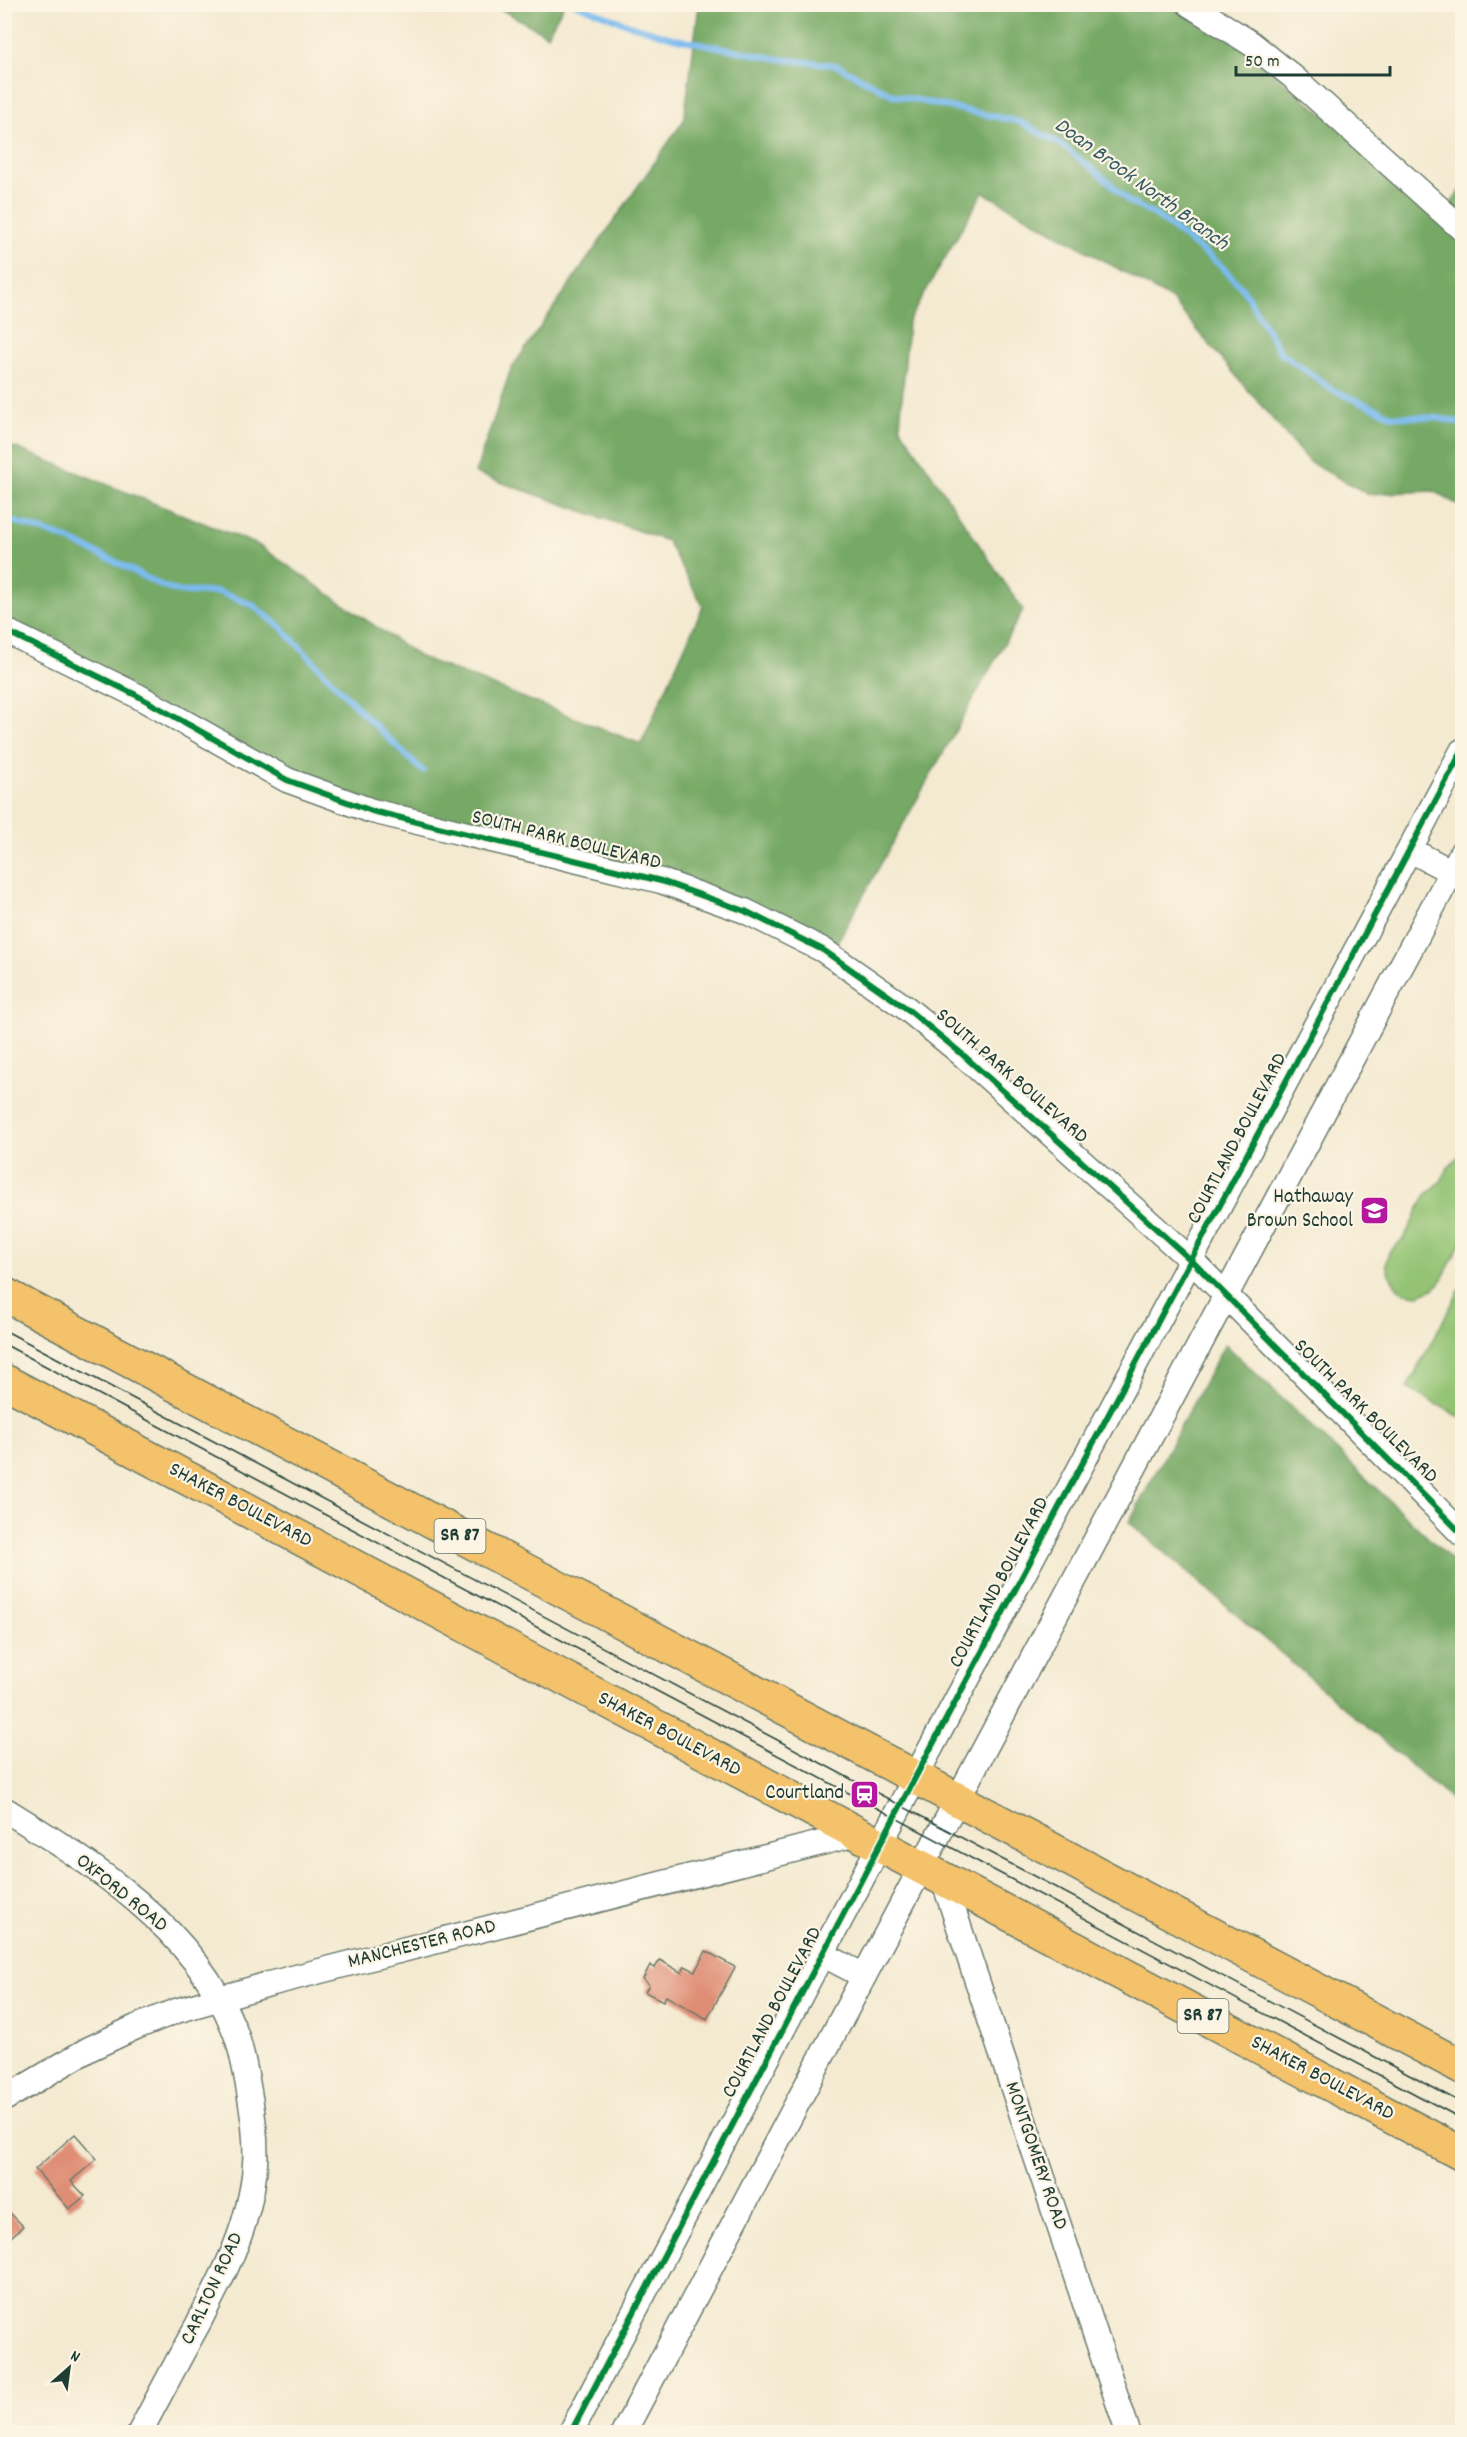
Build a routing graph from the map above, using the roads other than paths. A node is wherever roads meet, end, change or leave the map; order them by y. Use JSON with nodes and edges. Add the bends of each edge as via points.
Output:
{"nodes":[{"id":1,"x":1189,"y":4,"type":"edge"},
{"id":2,"x":1462,"y":229,"type":"edge"},
{"id":3,"x":4,"y":630,"type":"edge"},
{"id":4,"x":1462,"y":751,"type":"edge"},
{"id":5,"x":1410,"y":850,"type":"junction"},
{"id":6,"x":1457,"y":862,"type":"edge"},
{"id":7,"x":1192,"y":1261,"type":"junction"},
{"id":8,"x":4,"y":1294,"type":"edge"},
{"id":9,"x":1227,"y":1294,"type":"junction"},
{"id":10,"x":4,"y":1381,"type":"edge"},
{"id":11,"x":1462,"y":1534,"type":"edge"},
{"id":12,"x":916,"y":1777,"type":"junction"},
{"id":13,"x":958,"y":1799,"type":"junction"},
{"id":14,"x":4,"y":1809,"type":"edge"},
{"id":15,"x":868,"y":1840,"type":"junction"},
{"id":16,"x":932,"y":1873,"type":"junction"},
{"id":17,"x":822,"y":1954,"type":"junction"},
{"id":18,"x":864,"y":1976,"type":"junction"},
{"id":19,"x":219,"y":1999,"type":"junction"},
{"id":20,"x":1462,"y":2067,"type":"edge"},
{"id":21,"x":4,"y":2099,"type":"edge"},
{"id":22,"x":1462,"y":2154,"type":"edge"},
{"id":23,"x":140,"y":2433,"type":"edge"},
{"id":24,"x":571,"y":2433,"type":"edge"},
{"id":25,"x":624,"y":2433,"type":"edge"},
{"id":26,"x":1128,"y":2433,"type":"edge"}],
"edges":[{"from":1,"to":2,"type":"street","via":[[1252,44],[1293,77]]},
{"from":3,"to":7,"type":"street","name":"SOUTH PARK BOULEVARD","via":[[136,694],[287,780],[372,811],[661,881],[745,911],[823,950],[906,1008],[962,1054]]},
{"from":4,"to":5,"type":"street","name":"COURTLAND BOULEVARD"},
{"from":5,"to":6,"type":"street"},
{"from":5,"to":7,"type":"street","name":"COURTLAND BOULEVARD"},
{"from":6,"to":9,"type":"street"},
{"from":7,"to":9,"type":"street","name":"SOUTH PARK BOULEVARD"},
{"from":7,"to":12,"type":"street","name":"COURTLAND BOULEVARD"},
{"from":8,"to":12,"type":"main road","number":"SR 87"},
{"from":9,"to":11,"type":"street","name":"SOUTH PARK BOULEVARD"},
{"from":9,"to":13,"type":"street"},
{"from":10,"to":15,"type":"main road","name":"SHAKER BOULEVARD","number":"SR 87"},
{"from":12,"to":13,"type":"main road","number":"SR 87"},
{"from":12,"to":15,"type":"street","name":"COURTLAND BOULEVARD"},
{"from":13,"to":16,"type":"street"},
{"from":13,"to":20,"type":"main road","number":"SR 87"},
{"from":14,"to":19,"type":"street","name":"OXFORD ROAD","via":[[143,1907],[189,1953]]},
{"from":15,"to":16,"type":"main road","name":"SHAKER BOULEVARD","number":"SR 87"},
{"from":15,"to":17,"type":"street","name":"COURTLAND BOULEVARD"},
{"from":15,"to":19,"type":"street","name":"MANCHESTER ROAD","via":[[300,1976]]},
{"from":16,"to":18,"type":"street"},
{"from":16,"to":22,"type":"main road","name":"SHAKER BOULEVARD","number":"SR 87"},
{"from":16,"to":26,"type":"street","name":"MONTGOMERY ROAD"},
{"from":17,"to":18,"type":"street"},
{"from":17,"to":24,"type":"street","name":"COURTLAND BOULEVARD"},
{"from":18,"to":25,"type":"street"},
{"from":19,"to":21,"type":"street","name":"MANCHESTER ROAD","via":[[176,2011],[89,2049]]},
{"from":19,"to":23,"type":"street","name":"CARLTON ROAD","via":[[234,2029],[246,2076],[257,2149],[256,2174],[231,2257]]}]}
